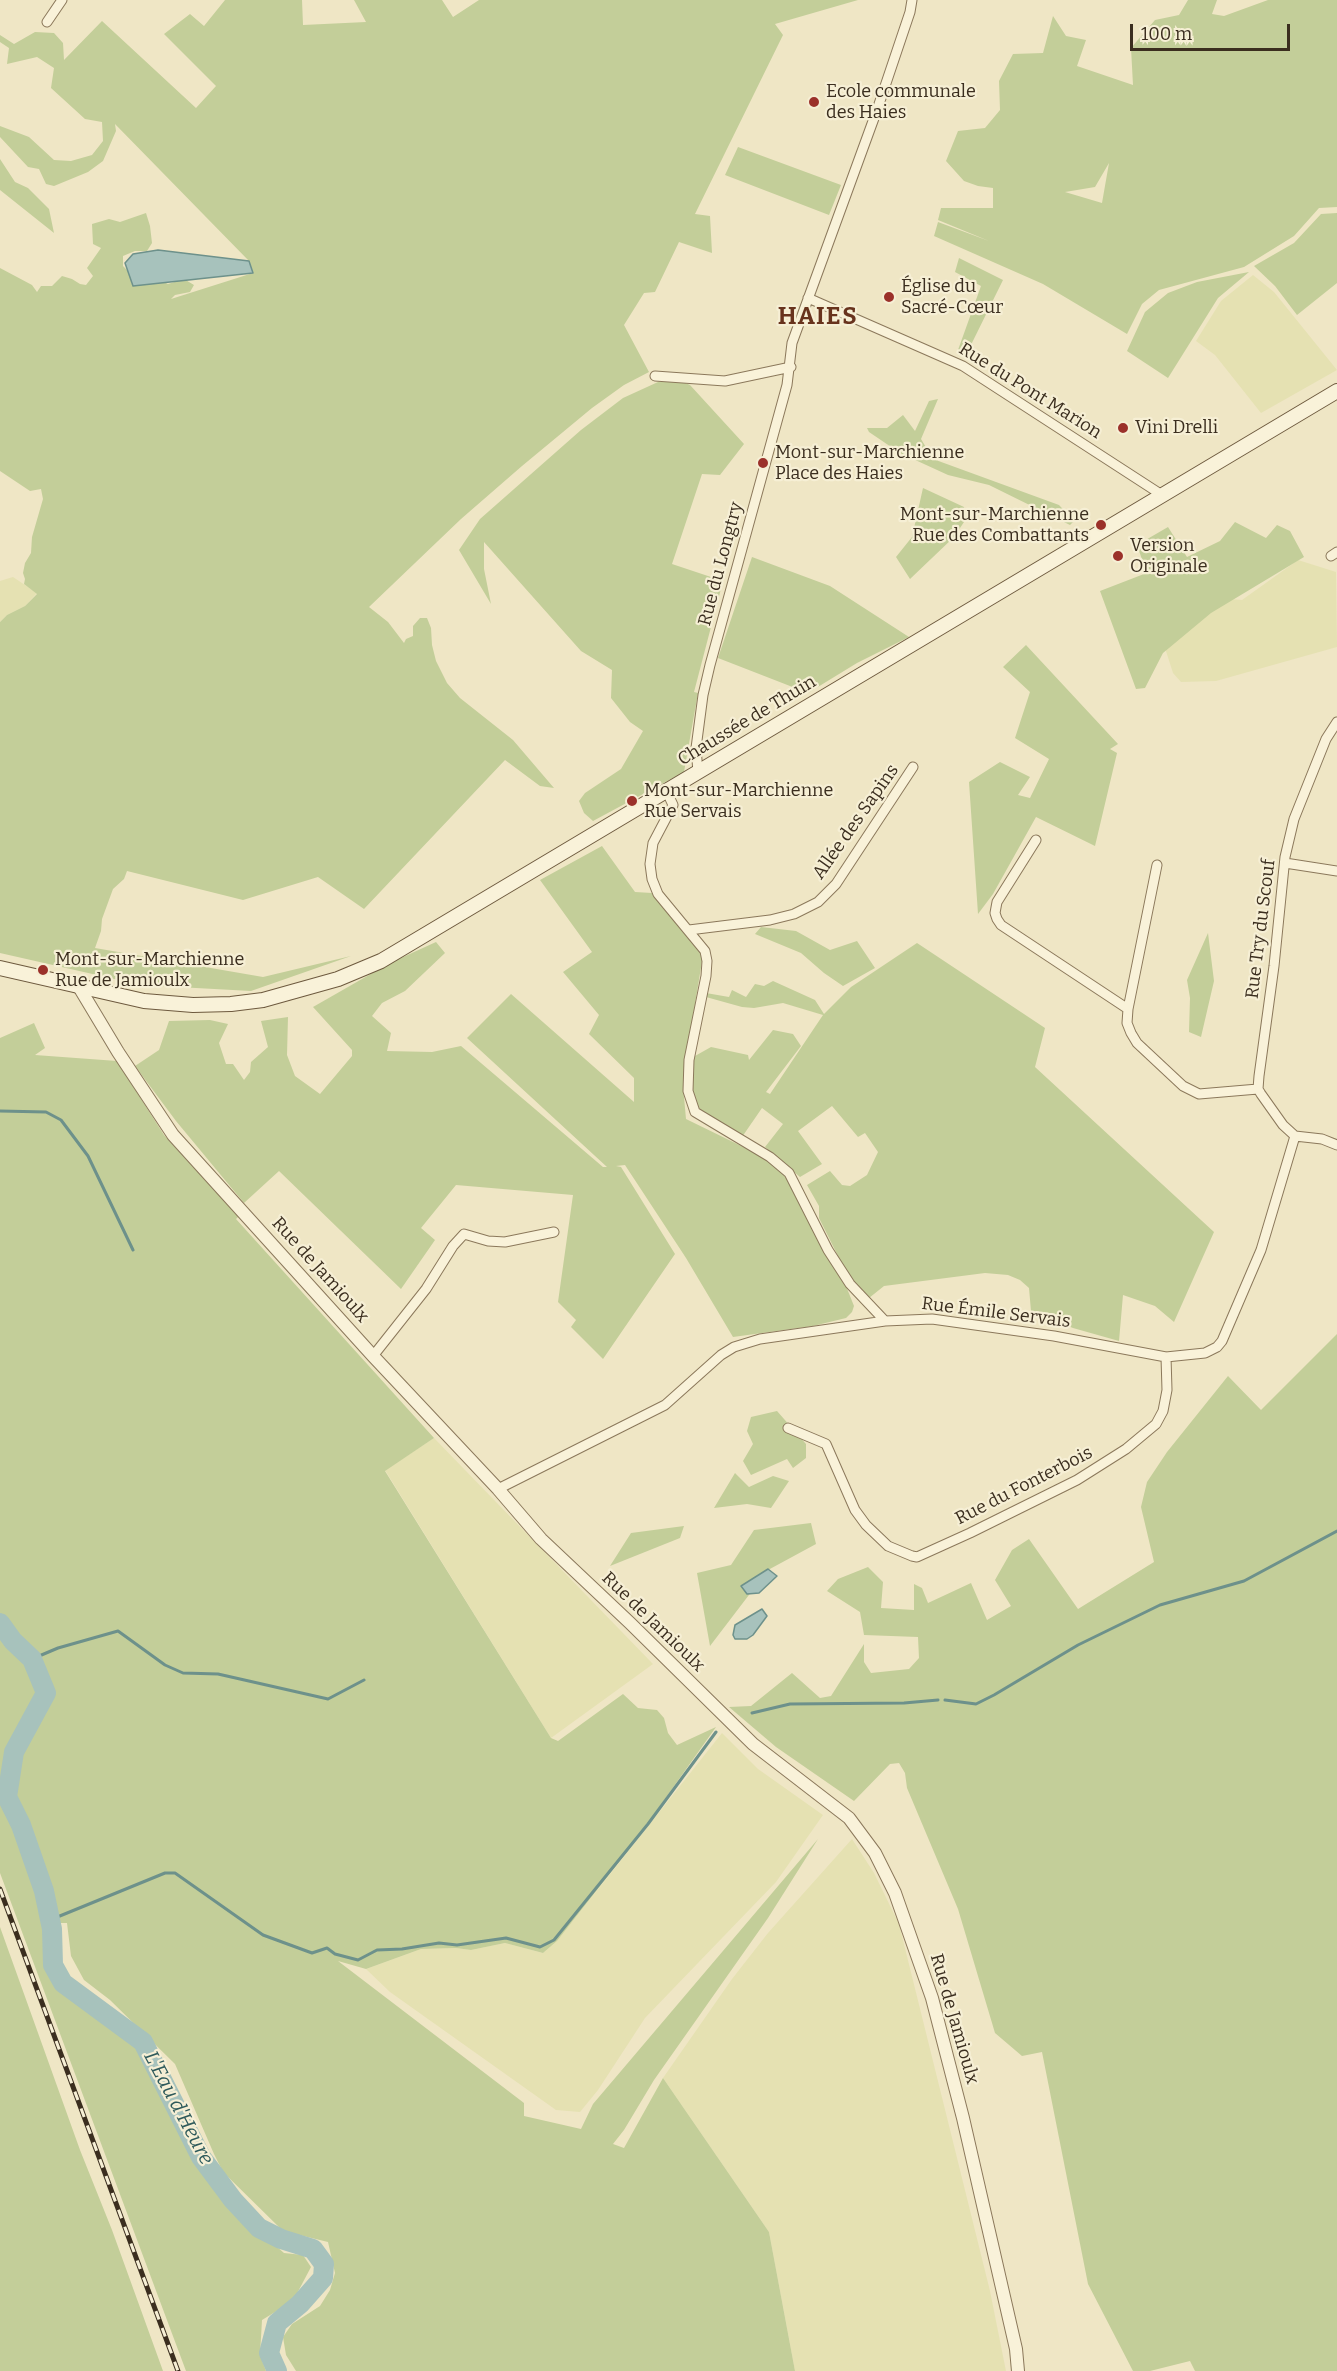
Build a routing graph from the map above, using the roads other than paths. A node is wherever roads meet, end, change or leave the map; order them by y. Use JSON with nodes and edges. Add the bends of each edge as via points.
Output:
{"nodes":[{"id":1,"x":62,"y":0,"type":"edge"},
{"id":2,"x":912,"y":0,"type":"edge"},
{"id":3,"x":47,"y":22,"type":"dead end"},
{"id":4,"x":808,"y":298,"type":"junction"},
{"id":5,"x":791,"y":367,"type":"junction"},
{"id":6,"x":655,"y":375,"type":"dead end"},
{"id":7,"x":1337,"y":391,"type":"edge"},
{"id":8,"x":1162,"y":495,"type":"junction"},
{"id":9,"x":1337,"y":723,"type":"edge"},
{"id":10,"x":913,"y":767,"type":"dead end"},
{"id":11,"x":698,"y":772,"type":"junction"},
{"id":12,"x":666,"y":790,"type":"junction"},
{"id":13,"x":1036,"y":840,"type":"dead end"},
{"id":14,"x":1285,"y":863,"type":"junction"},
{"id":15,"x":1157,"y":865,"type":"dead end"},
{"id":16,"x":1337,"y":871,"type":"edge"},
{"id":17,"x":689,"y":930,"type":"junction"},
{"id":18,"x":0,"y":968,"type":"edge"},
{"id":19,"x":79,"y":987,"type":"junction"},
{"id":20,"x":1128,"y":1009,"type":"junction"},
{"id":21,"x":1258,"y":1089,"type":"junction"},
{"id":22,"x":1295,"y":1136,"type":"junction"},
{"id":23,"x":1337,"y":1145,"type":"edge"},
{"id":24,"x":554,"y":1232,"type":"dead end"},
{"id":25,"x":885,"y":1321,"type":"junction"},
{"id":26,"x":373,"y":1356,"type":"junction"},
{"id":27,"x":1166,"y":1356,"type":"junction"},
{"id":28,"x":788,"y":1428,"type":"dead end"},
{"id":29,"x":498,"y":1489,"type":"junction"},
{"id":30,"x":1017,"y":2371,"type":"edge"}],
"edges":[{"from":1,"to":3,"type":"street"},
{"from":2,"to":4,"type":"street","name":"Rue du Longtry","via":[[877,110]]},
{"from":4,"to":5,"type":"street","name":"Rue du Longtry","via":[[792,343]]},
{"from":4,"to":8,"type":"street","name":"Rue du Pont Marion","via":[[963,366]]},
{"from":5,"to":6,"type":"street","via":[[725,381]]},
{"from":5,"to":11,"type":"street","name":"Rue du Longtry","via":[[703,694],[696,748]]},
{"from":7,"to":8,"type":"main road","name":"Chaussée de Thuin"},
{"from":8,"to":11,"type":"main road","name":"Chaussée de Thuin"},
{"from":9,"to":14,"type":"street","name":"Rue Try du Scouf","via":[[1326,739],[1294,819]]},
{"from":10,"to":17,"type":"street","name":"Allée des Sapins","via":[[836,884],[818,902],[770,920]]},
{"from":11,"to":12,"type":"main road","name":"Chaussée de Thuin"},
{"from":12,"to":17,"type":"street","via":[[673,806],[653,843],[651,879],[658,894]]},
{"from":12,"to":19,"type":"main road","name":"Chaussée de Thuin","via":[[381,960],[338,979],[263,1000],[231,1004],[144,1001]]},
{"from":13,"to":20,"type":"street","via":[[997,902],[997,919]]},
{"from":14,"to":16,"type":"street"},
{"from":14,"to":21,"type":"street","name":"Rue Try du Scouf"},
{"from":15,"to":20,"type":"street"},
{"from":17,"to":25,"type":"street","via":[[705,951],[707,961],[689,1060],[692,1109],[782,1165],[794,1180],[844,1275]]},
{"from":18,"to":19,"type":"main road","name":"Chaussée de Thuin"},
{"from":19,"to":26,"type":"street","name":"Rue de Jamioulx","via":[[174,1135]]},
{"from":20,"to":21,"type":"street","via":[[1127,1023],[1137,1043],[1183,1086],[1199,1094]]},
{"from":21,"to":22,"type":"street"},
{"from":22,"to":23,"type":"street"},
{"from":22,"to":27,"type":"street","via":[[1261,1250],[1222,1341],[1205,1353]]},
{"from":24,"to":26,"type":"street","via":[[505,1242],[464,1234]]},
{"from":25,"to":27,"type":"street","name":"Rue Émile Servais","via":[[932,1319]]},
{"from":25,"to":29,"type":"street","name":"Rue Émile Servais","via":[[760,1339],[734,1347],[665,1404]]},
{"from":26,"to":29,"type":"street","name":"Rue de Jamioulx"},
{"from":27,"to":28,"type":"street","name":"Rue du Fonterbois","via":[[1163,1411],[1144,1437],[1077,1480],[917,1557],[888,1546],[866,1525],[855,1510],[826,1444]]},
{"from":29,"to":30,"type":"street","name":"Rue de Jamioulx","via":[[541,1539],[753,1744],[849,1818],[874,1852],[895,1893],[932,1998],[1016,2349]]}]}
